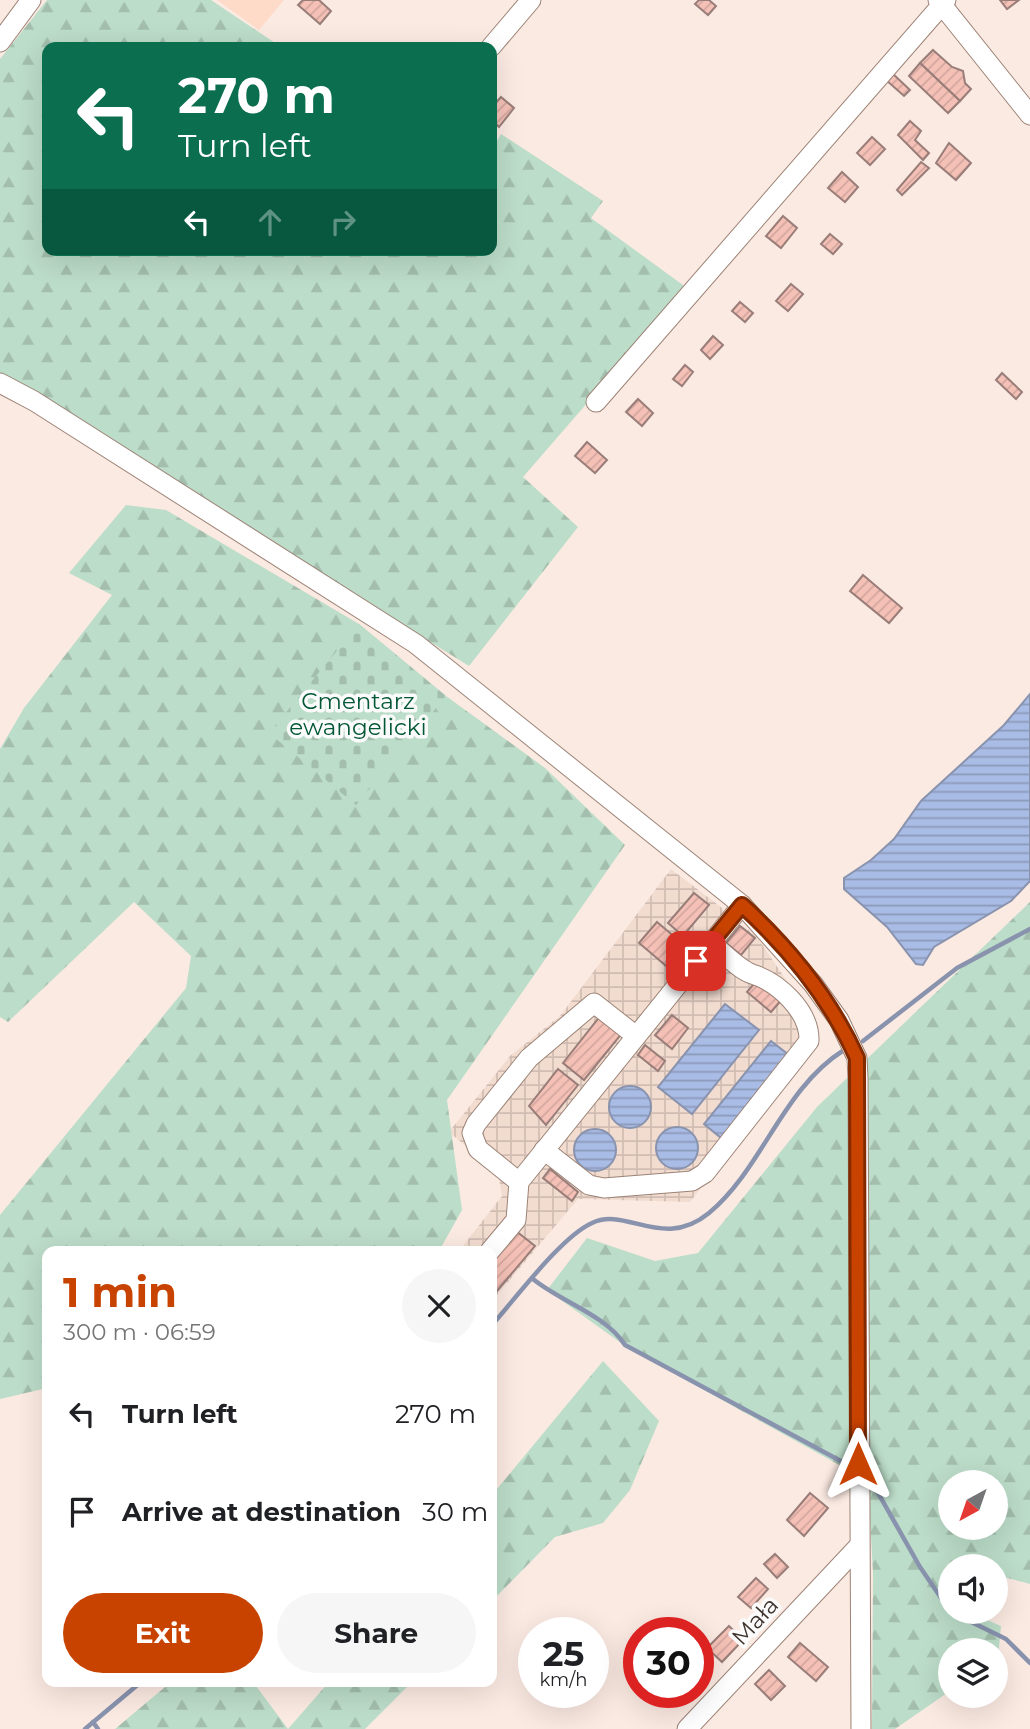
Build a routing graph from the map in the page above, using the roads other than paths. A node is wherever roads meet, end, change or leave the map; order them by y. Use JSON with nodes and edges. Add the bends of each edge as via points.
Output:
{"nodes":[{"id":1,"x":31,"y":0,"type":"edge"},
{"id":2,"x":531,"y":0,"type":"edge"},
{"id":3,"x":942,"y":1,"type":"edge"},
{"id":4,"x":0,"y":42,"type":"edge"},
{"id":5,"x":495,"y":42,"type":"edge"},
{"id":6,"x":1030,"y":115,"type":"edge"},
{"id":7,"x":0,"y":383,"type":"edge"},
{"id":8,"x":596,"y":402,"type":"dead end"},
{"id":9,"x":742,"y":905,"type":"junction"},
{"id":10,"x":712,"y":943,"type":"junction"},
{"id":11,"x":636,"y":1036,"type":"junction"},
{"id":12,"x":544,"y":1150,"type":"junction"},
{"id":13,"x":519,"y":1182,"type":"junction"},
{"id":14,"x":494,"y":1246,"type":"edge"},
{"id":15,"x":858,"y":1547,"type":"junction"},
{"id":16,"x":687,"y":1729,"type":"edge"},
{"id":17,"x":861,"y":1729,"type":"edge"}],
"edges":[{"from":1,"to":4,"type":"street"},
{"from":2,"to":5,"type":"street"},
{"from":3,"to":6,"type":"street"},
{"from":3,"to":8,"type":"street"},
{"from":7,"to":9,"type":"street","via":[[416,644]]},
{"from":9,"to":10,"type":"street"},
{"from":9,"to":15,"type":"street","via":[[813,984],[839,1020],[857,1058]]},
{"from":10,"to":11,"type":"street"},
{"from":10,"to":12,"type":"street","via":[[786,994],[810,1027],[809,1041],[705,1173],[692,1181],[604,1188],[589,1185]]},
{"from":11,"to":12,"type":"street"},
{"from":11,"to":13,"type":"street","via":[[594,1003],[529,1058],[472,1133],[478,1149]]},
{"from":12,"to":13,"type":"street"},
{"from":13,"to":14,"type":"street","via":[[516,1220]]},
{"from":15,"to":16,"type":"street","name":"Mała"},
{"from":15,"to":17,"type":"street"}]}
